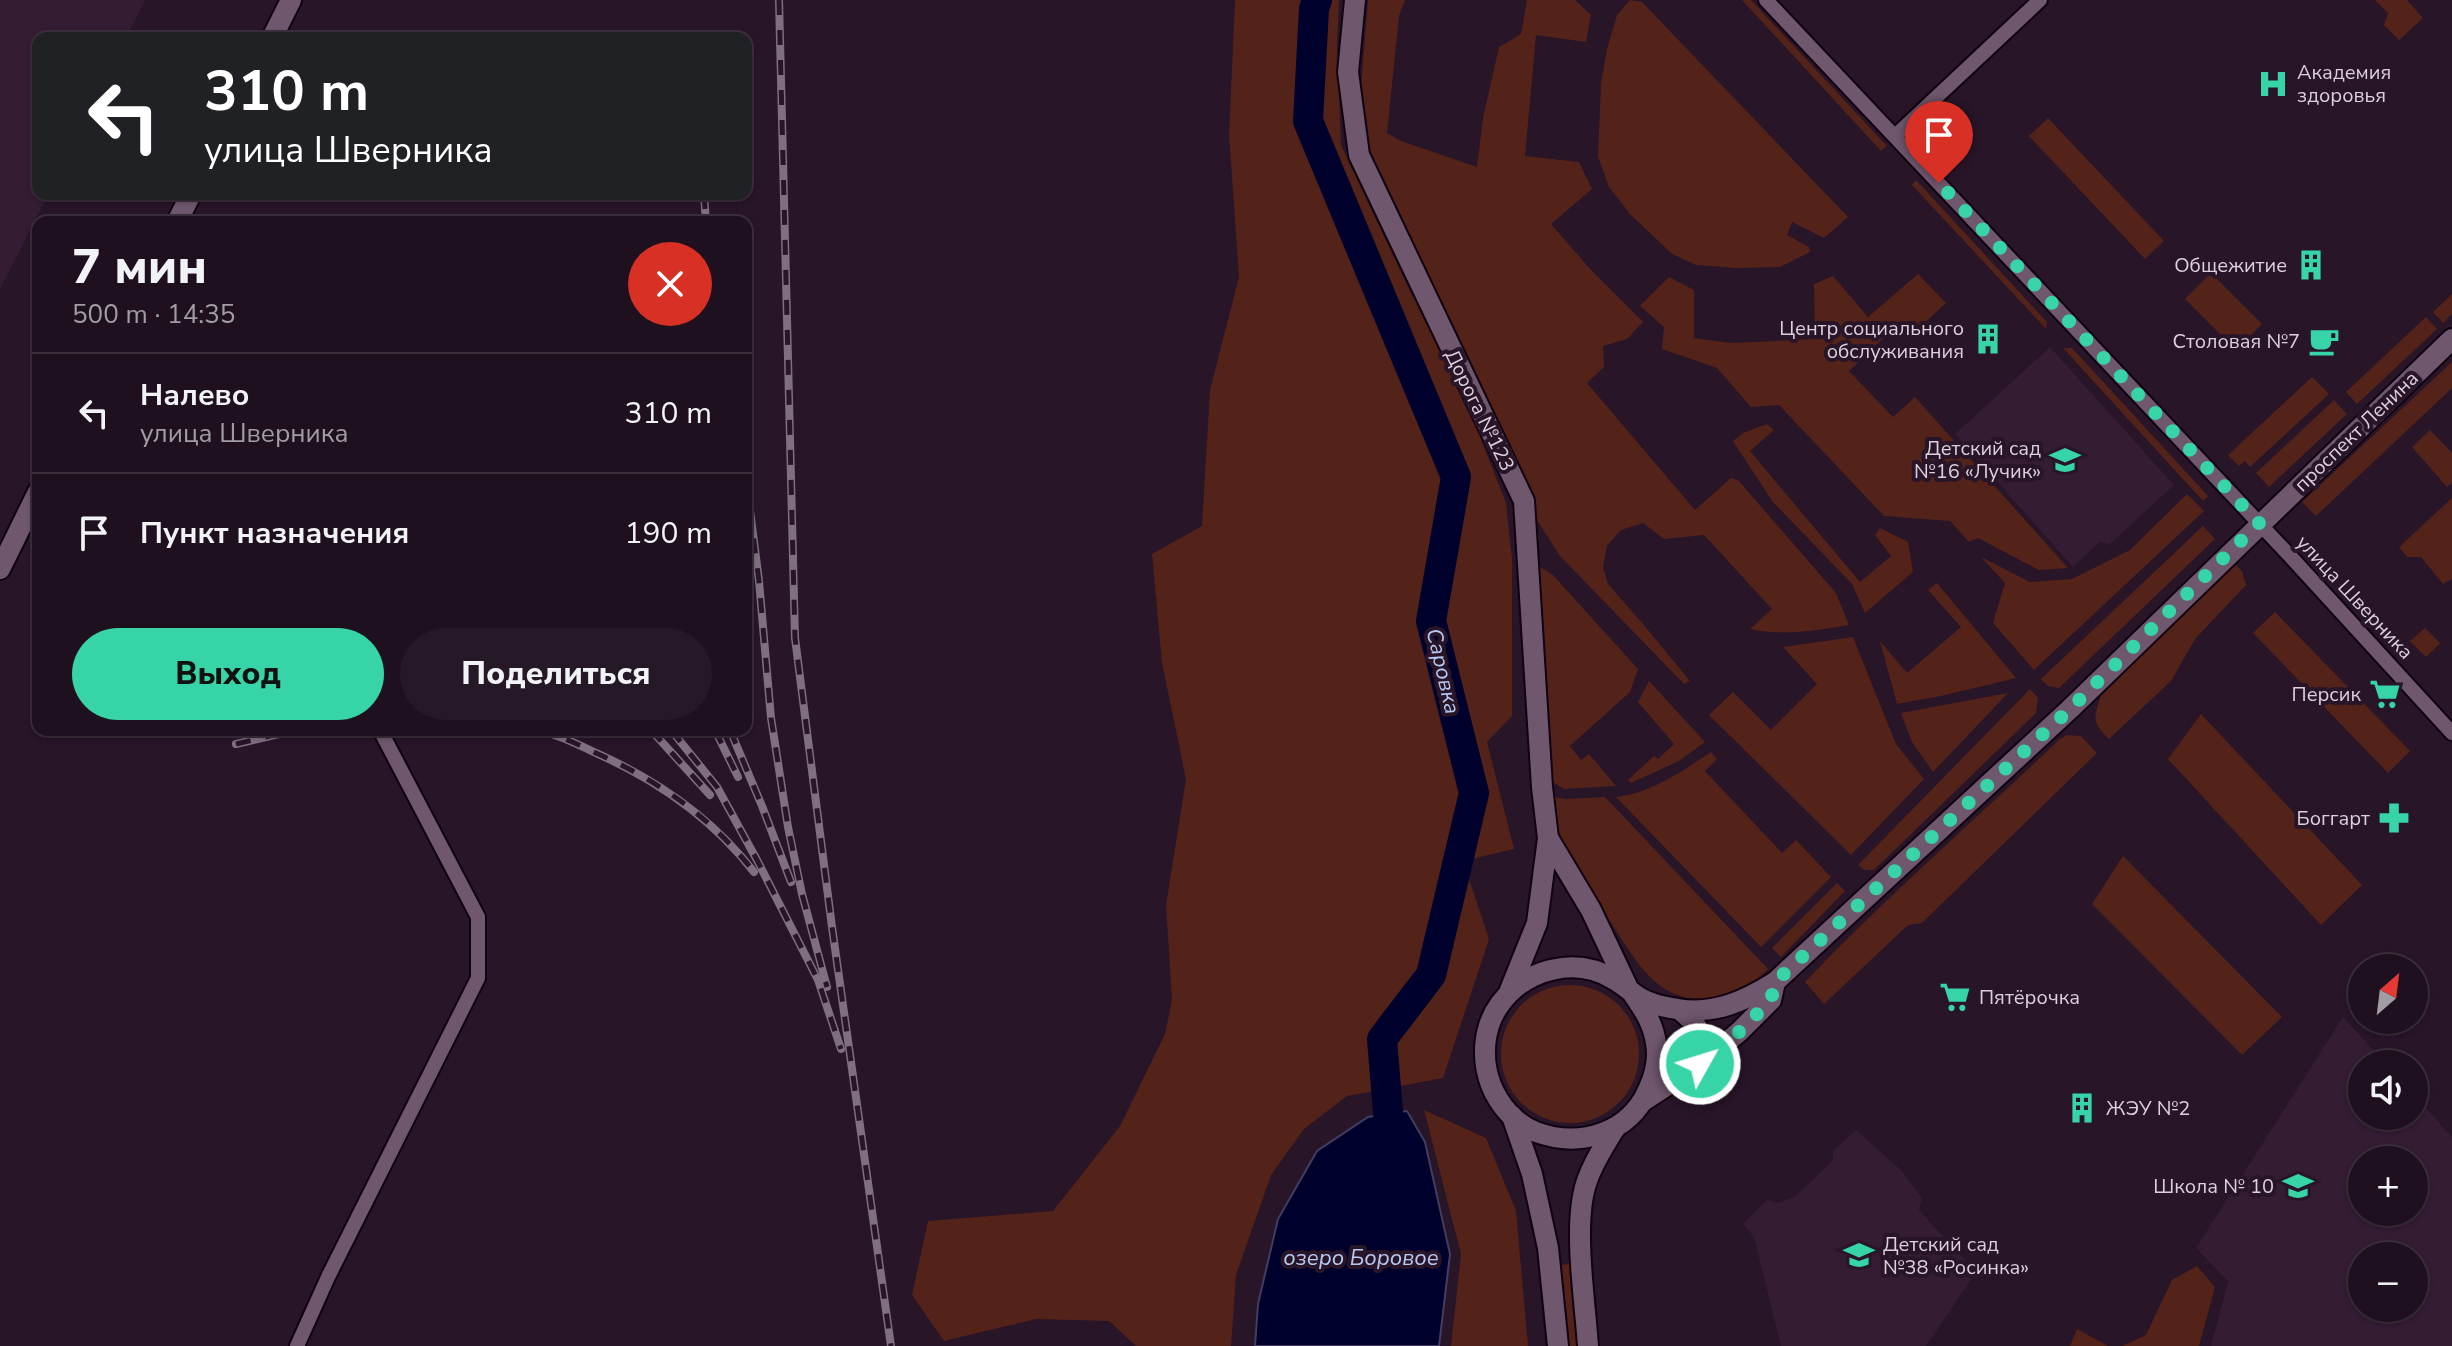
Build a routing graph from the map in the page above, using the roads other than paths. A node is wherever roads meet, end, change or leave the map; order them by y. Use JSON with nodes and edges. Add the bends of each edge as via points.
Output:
{"nodes":[{"id":1,"x":291,"y":0,"type":"edge"},
{"id":2,"x":1355,"y":0,"type":"edge"},
{"id":3,"x":1766,"y":0,"type":"edge"},
{"id":4,"x":2040,"y":0,"type":"edge"},
{"id":5,"x":275,"y":32,"type":"edge"},
{"id":6,"x":1895,"y":136,"type":"junction"},
{"id":7,"x":2452,"y":339,"type":"edge"},
{"id":8,"x":32,"y":504,"type":"edge"},
{"id":9,"x":2259,"y":523,"type":"junction"},
{"id":10,"x":0,"y":569,"type":"edge"},
{"id":11,"x":2452,"y":733,"type":"edge"},
{"id":12,"x":383,"y":736,"type":"edge"},
{"id":13,"x":1548,"y":838,"type":"junction"},
{"id":14,"x":1775,"y":982,"type":"junction"},
{"id":15,"x":1630,"y":991,"type":"junction"},
{"id":16,"x":1509,"y":994,"type":"junction"},
{"id":17,"x":1680,"y":1010,"type":"junction"},
{"id":18,"x":1700,"y":1064,"type":"junction"},
{"id":19,"x":1643,"y":1101,"type":"junction"},
{"id":20,"x":1512,"y":1116,"type":"junction"},
{"id":21,"x":1615,"y":1128,"type":"junction"},
{"id":22,"x":297,"y":1346,"type":"edge"},
{"id":23,"x":1558,"y":1346,"type":"edge"},
{"id":24,"x":1588,"y":1346,"type":"edge"}],
"edges":[{"from":1,"to":5,"type":"main road"},
{"from":2,"to":13,"type":"main road","name":"Дорога №123","via":[[1348,72],[1359,155],[1524,501]]},
{"from":3,"to":6,"type":"street","name":"улица Шверника"},
{"from":4,"to":6,"type":"street"},
{"from":6,"to":9,"type":"street","name":"улица Шверника"},
{"from":7,"to":9,"type":"main road","name":"проспект Ленина"},
{"from":8,"to":10,"type":"main road"},
{"from":9,"to":11,"type":"street","name":"улица Шверника"},
{"from":9,"to":14,"type":"main road","name":"проспект Ленина","via":[[2070,709]]},
{"from":12,"to":22,"type":"street","via":[[478,917],[478,978]]},
{"from":13,"to":15,"type":"main road","name":"Дорога №123"},
{"from":13,"to":16,"type":"main road","name":"Дорога №123","via":[[1537,923]]},
{"from":14,"to":17,"type":"main road","via":[[1749,999],[1711,1010]]},
{"from":14,"to":18,"type":"main road","via":[[1771,1000]]},
{"from":15,"to":16,"type":"main road","via":[[1594,970],[1567,968],[1539,973]]},
{"from":15,"to":17,"type":"main road","via":[[1654,1005]]},
{"from":15,"to":19,"type":"main road","via":[[1650,1018],[1657,1046],[1655,1074]]},
{"from":16,"to":20,"type":"main road","via":[[1489,1025],[1485,1063],[1495,1094]]},
{"from":17,"to":18,"type":"main road","via":[[1702,1035]]},
{"from":18,"to":19,"type":"main road"},
{"from":19,"to":21,"type":"main road"},
{"from":20,"to":21,"type":"main road","via":[[1530,1129],[1573,1140]]},
{"from":20,"to":23,"type":"main road","via":[[1532,1174],[1548,1248]]},
{"from":21,"to":24,"type":"main road","via":[[1583,1194],[1580,1229]]}]}
